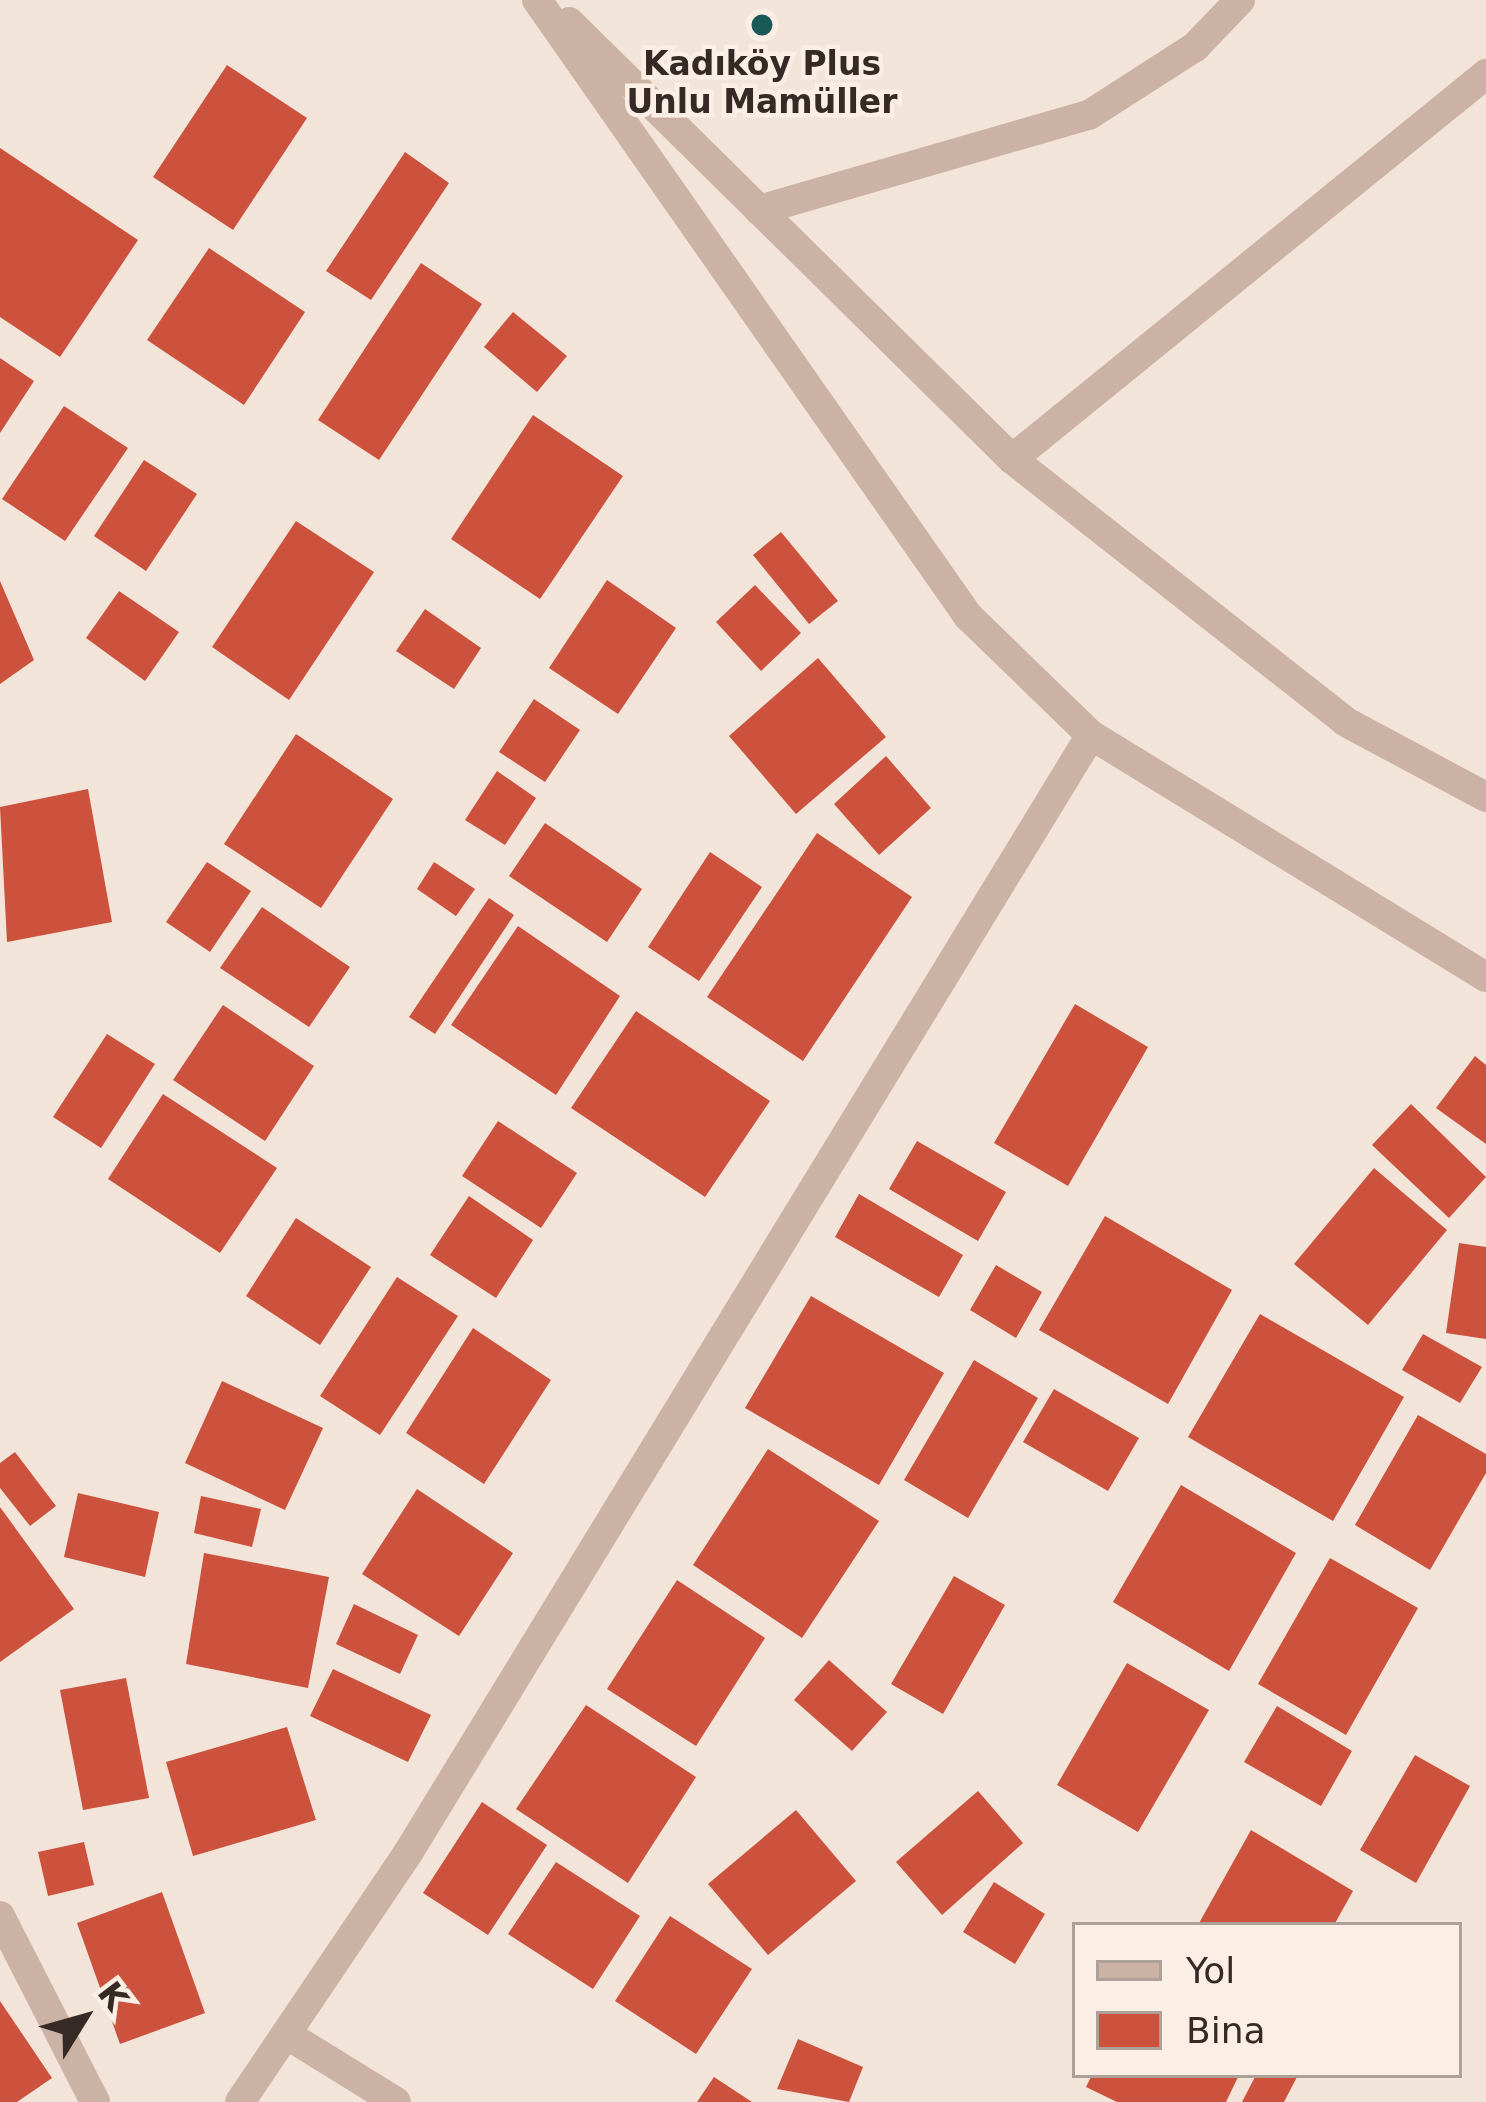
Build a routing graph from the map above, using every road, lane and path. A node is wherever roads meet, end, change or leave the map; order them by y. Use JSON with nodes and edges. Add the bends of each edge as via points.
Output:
{"nodes":[{"id":1,"x":537,"y":0,"type":"edge"},
{"id":2,"x":547,"y":0,"type":"edge"},
{"id":3,"x":1240,"y":0,"type":"edge"},
{"id":4,"x":1486,"y":74,"type":"edge"},
{"id":5,"x":759,"y":209,"type":"junction"},
{"id":6,"x":1012,"y":460,"type":"junction"},
{"id":7,"x":1090,"y":735,"type":"junction"},
{"id":8,"x":1486,"y":796,"type":"edge"},
{"id":9,"x":1486,"y":977,"type":"edge"},
{"id":10,"x":0,"y":1916,"type":"edge"},
{"id":11,"x":286,"y":2034,"type":"junction"},
{"id":12,"x":95,"y":2102,"type":"edge"},
{"id":13,"x":240,"y":2102,"type":"edge"},
{"id":14,"x":396,"y":2102,"type":"edge"}],
"edges":[{"from":1,"to":7,"type":"street","via":[[968,616]]},
{"from":2,"to":5,"type":"street"},
{"from":3,"to":5,"type":"street","via":[[1195,46],[1089,116]]},
{"from":4,"to":6,"type":"street","via":[[1161,328]]},
{"from":5,"to":6,"type":"street"},
{"from":6,"to":8,"type":"street","via":[[1346,722]]},
{"from":7,"to":9,"type":"street"},
{"from":7,"to":11,"type":"street","via":[[408,1853]]},
{"from":10,"to":12,"type":"street"},
{"from":11,"to":13,"type":"street"},
{"from":11,"to":14,"type":"street"}]}
